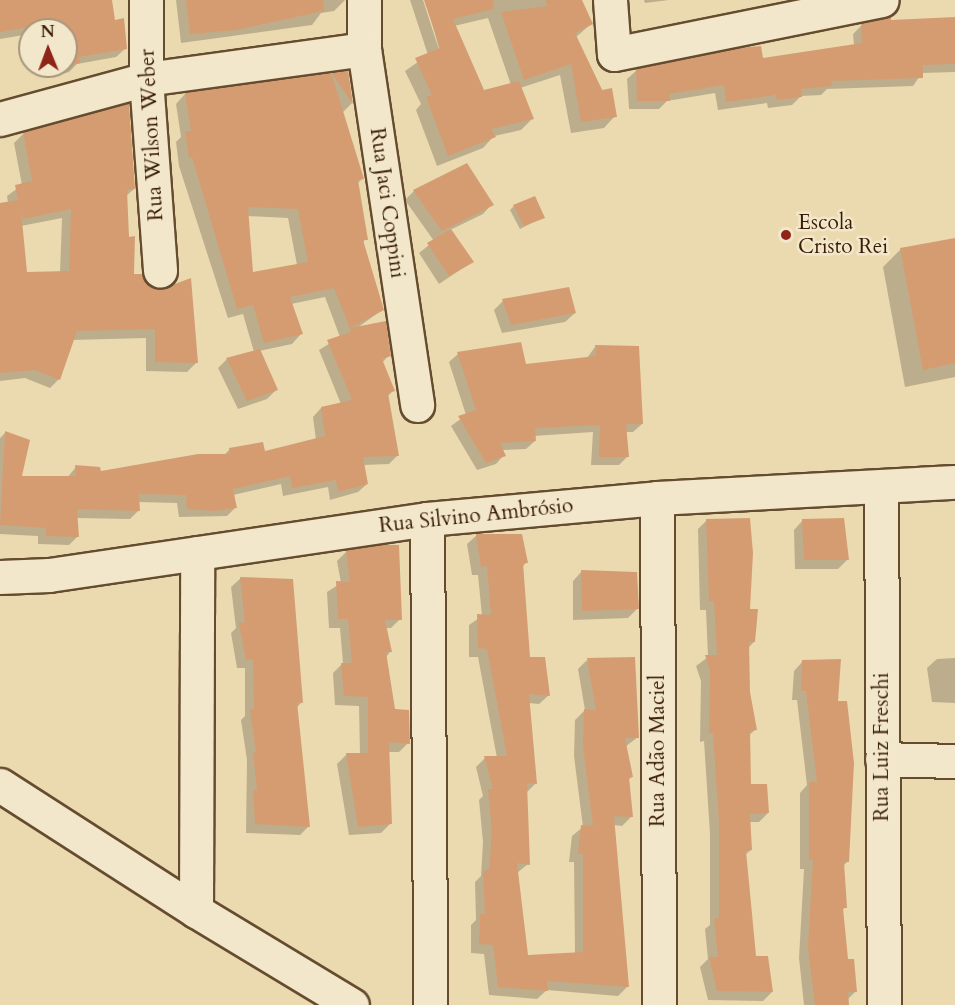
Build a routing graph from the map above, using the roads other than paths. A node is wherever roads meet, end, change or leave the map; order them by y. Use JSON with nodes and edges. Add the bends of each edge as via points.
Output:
{"nodes":[{"id":1,"x":146,"y":0,"type":"edge"},
{"id":2,"x":364,"y":0,"type":"edge"},
{"id":3,"x":610,"y":0,"type":"edge"},
{"id":4,"x":882,"y":0,"type":"edge"},
{"id":5,"x":364,"y":49,"type":"junction"},
{"id":6,"x":146,"y":79,"type":"junction"},
{"id":7,"x":0,"y":118,"type":"edge"},
{"id":8,"x":160,"y":270,"type":"dead end"},
{"id":9,"x":417,"y":405,"type":"dead end"},
{"id":10,"x":955,"y":482,"type":"edge"},
{"id":11,"x":881,"y":489,"type":"junction"},
{"id":12,"x":657,"y":498,"type":"junction"},
{"id":13,"x":427,"y":519,"type":"junction"},
{"id":14,"x":197,"y":553,"type":"junction"},
{"id":15,"x":0,"y":577,"type":"edge"},
{"id":16,"x":882,"y":759,"type":"junction"},
{"id":17,"x":955,"y":761,"type":"edge"},
{"id":18,"x":0,"y":785,"type":"edge"},
{"id":19,"x":196,"y":911,"type":"junction"},
{"id":20,"x":352,"y":1005,"type":"edge"},
{"id":21,"x":430,"y":1005,"type":"edge"},
{"id":22,"x":659,"y":1005,"type":"edge"},
{"id":23,"x":884,"y":1005,"type":"edge"}],
"edges":[{"from":1,"to":6,"type":"street","name":"Rua Wilson Weber"},
{"from":2,"to":5,"type":"street","name":"Rua Jaci Coppini"},
{"from":3,"to":4,"type":"street","via":[[614,54]]},
{"from":5,"to":6,"type":"street"},
{"from":5,"to":9,"type":"street","name":"Rua Jaci Coppini"},
{"from":6,"to":7,"type":"street"},
{"from":6,"to":8,"type":"street","name":"Rua Wilson Weber"},
{"from":10,"to":11,"type":"street","name":"Rua Silvino Ambrósio"},
{"from":11,"to":12,"type":"street","name":"Rua Silvino Ambrósio"},
{"from":11,"to":16,"type":"street","name":"Rua Luiz Freschi"},
{"from":12,"to":13,"type":"street","name":"Rua Silvino Ambrósio"},
{"from":12,"to":22,"type":"street","name":"Rua Adão Maciel"},
{"from":13,"to":14,"type":"street","name":"Rua Silvino Ambrósio"},
{"from":13,"to":21,"type":"street"},
{"from":14,"to":15,"type":"street","name":"Rua Silvino Ambrósio","via":[[49,575]]},
{"from":14,"to":19,"type":"street"},
{"from":16,"to":17,"type":"street"},
{"from":16,"to":23,"type":"street","name":"Rua Luiz Freschi"},
{"from":18,"to":19,"type":"street"},
{"from":19,"to":20,"type":"street"}]}
